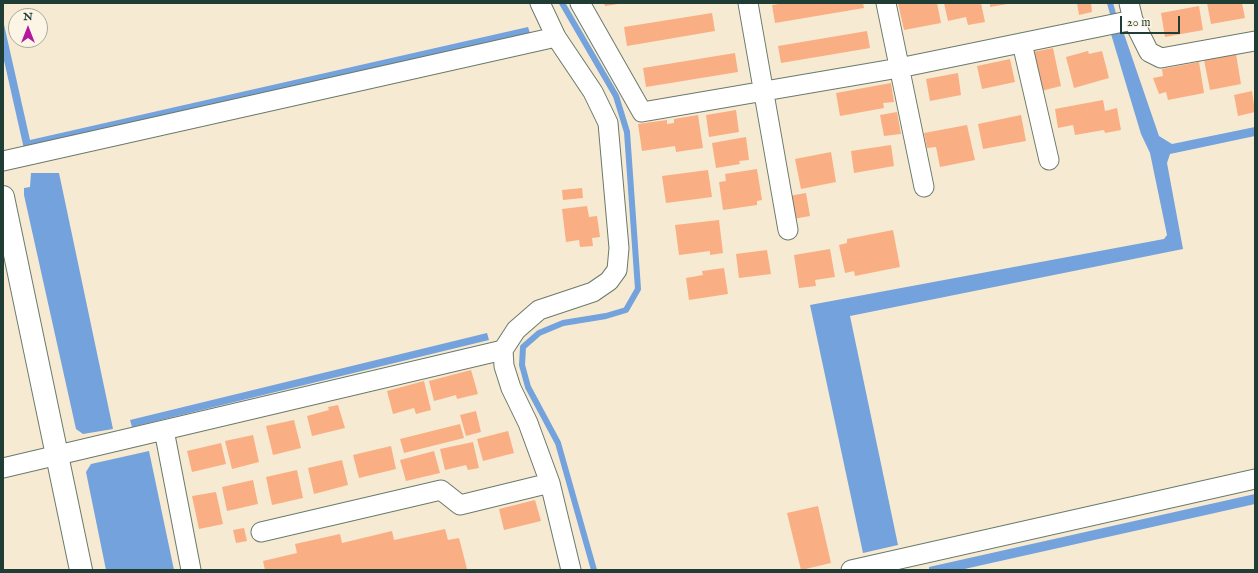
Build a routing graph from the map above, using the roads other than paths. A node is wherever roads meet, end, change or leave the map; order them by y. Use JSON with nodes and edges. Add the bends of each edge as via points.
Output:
{"nodes":[{"id":1,"x":540,"y":3,"type":"edge"},
{"id":2,"x":580,"y":3,"type":"edge"},
{"id":3,"x":748,"y":3,"type":"edge"},
{"id":4,"x":886,"y":3,"type":"edge"},
{"id":5,"x":1131,"y":11,"type":"edge"},
{"id":6,"x":556,"y":37,"type":"junction"},
{"id":7,"x":1255,"y":41,"type":"edge"},
{"id":8,"x":1022,"y":43,"type":"junction"},
{"id":9,"x":899,"y":68,"type":"junction"},
{"id":10,"x":764,"y":92,"type":"junction"},
{"id":11,"x":1049,"y":160,"type":"dead end"},
{"id":12,"x":3,"y":161,"type":"edge"},
{"id":13,"x":924,"y":187,"type":"dead end"},
{"id":14,"x":3,"y":197,"type":"edge"},
{"id":15,"x":788,"y":230,"type":"dead end"},
{"id":16,"x":504,"y":350,"type":"junction"},
{"id":17,"x":164,"y":430,"type":"junction"},
{"id":18,"x":57,"y":455,"type":"junction"},
{"id":19,"x":3,"y":468,"type":"edge"},
{"id":20,"x":1255,"y":479,"type":"edge"},
{"id":21,"x":550,"y":484,"type":"junction"},
{"id":22,"x":260,"y":532,"type":"dead end"},
{"id":23,"x":915,"y":563,"type":"edge"},
{"id":24,"x":81,"y":570,"type":"edge"},
{"id":25,"x":191,"y":570,"type":"edge"},
{"id":26,"x":571,"y":570,"type":"edge"},
{"id":27,"x":851,"y":570,"type":"edge"}],
"edges":[{"from":1,"to":6,"type":"street"},
{"from":2,"to":10,"type":"street","via":[[642,112]]},
{"from":3,"to":10,"type":"street"},
{"from":4,"to":9,"type":"street"},
{"from":5,"to":7,"type":"street","via":[[1148,52],[1161,58]]},
{"from":5,"to":8,"type":"street"},
{"from":6,"to":12,"type":"street"},
{"from":6,"to":16,"type":"street","via":[[593,92],[608,123],[619,248],[618,270],[609,281],[593,292],[539,310],[516,330]]},
{"from":8,"to":9,"type":"street"},
{"from":8,"to":11,"type":"street"},
{"from":9,"to":10,"type":"street"},
{"from":9,"to":13,"type":"street"},
{"from":10,"to":15,"type":"street"},
{"from":14,"to":18,"type":"street"},
{"from":16,"to":17,"type":"street"},
{"from":16,"to":21,"type":"street","via":[[504,366],[511,388],[528,423]]},
{"from":17,"to":18,"type":"street"},
{"from":17,"to":25,"type":"street"},
{"from":18,"to":19,"type":"street"},
{"from":18,"to":24,"type":"street"},
{"from":20,"to":23,"type":"street"},
{"from":21,"to":22,"type":"street","via":[[460,505],[441,490]]},
{"from":21,"to":26,"type":"street"},
{"from":23,"to":27,"type":"street"}]}
